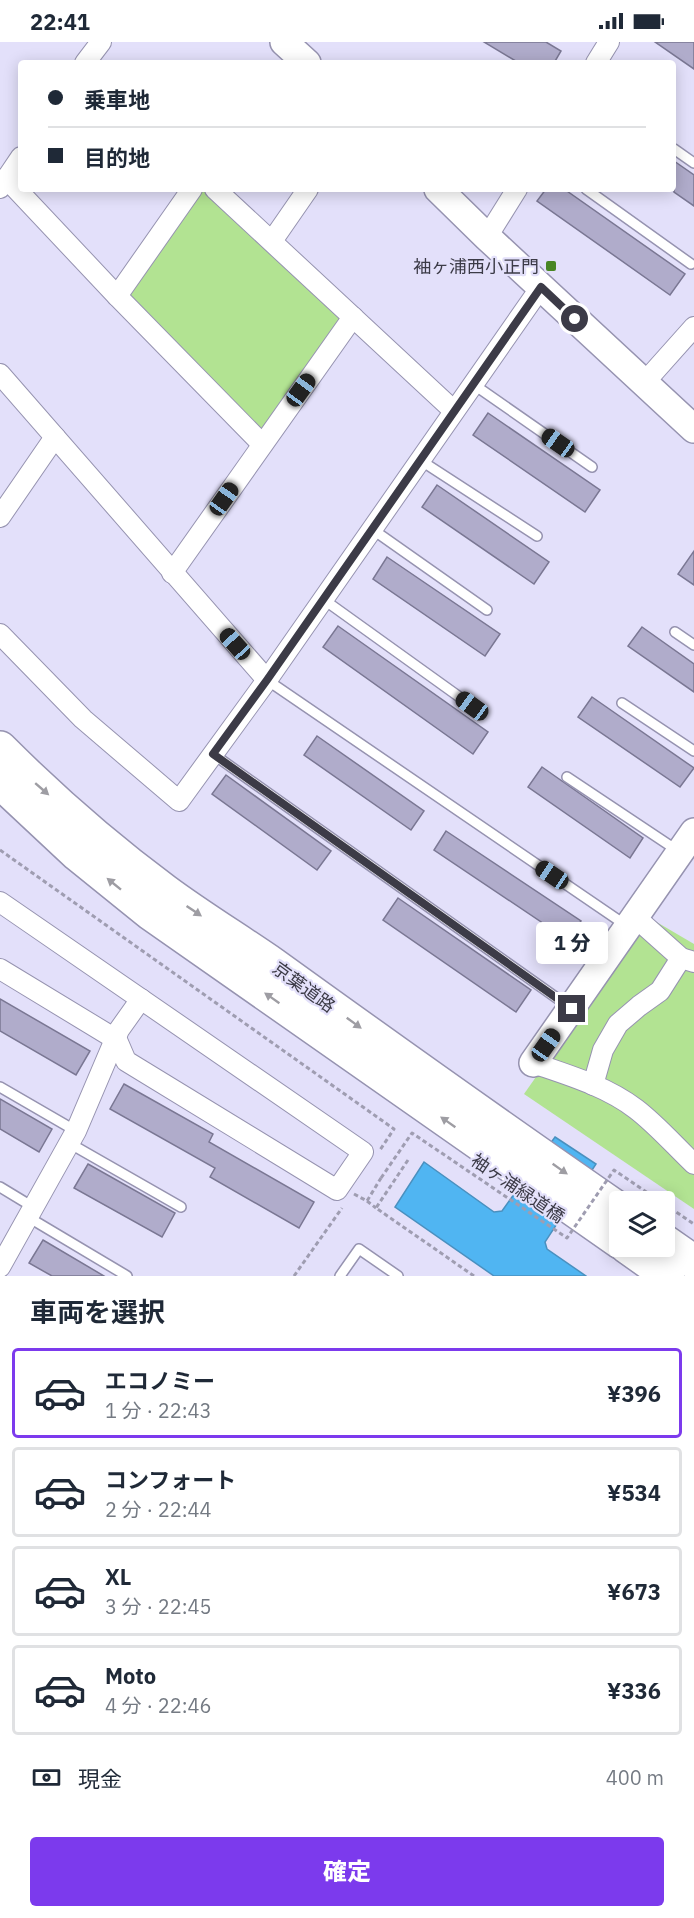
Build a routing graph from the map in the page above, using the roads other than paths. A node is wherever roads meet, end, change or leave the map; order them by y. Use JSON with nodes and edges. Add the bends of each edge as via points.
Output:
{"nodes":[{"id":1,"x":101,"y":42,"type":"edge"},
{"id":2,"x":284,"y":42,"type":"edge"},
{"id":3,"x":609,"y":42,"type":"edge"},
{"id":4,"x":87,"y":60,"type":"edge"},
{"id":5,"x":304,"y":60,"type":"edge"},
{"id":6,"x":598,"y":60,"type":"edge"},
{"id":7,"x":676,"y":150,"type":"edge"},
{"id":8,"x":18,"y":161,"type":"edge"},
{"id":9,"x":694,"y":163,"type":"edge"},
{"id":10,"x":3,"y":183,"type":"edge"},
{"id":11,"x":190,"y":192,"type":"edge"},
{"id":12,"x":218,"y":192,"type":"edge"},
{"id":13,"x":306,"y":192,"type":"edge"},
{"id":14,"x":441,"y":192,"type":"edge"},
{"id":15,"x":515,"y":192,"type":"edge"},
{"id":16,"x":590,"y":192,"type":"edge"},
{"id":17,"x":487,"y":237,"type":"junction"},
{"id":18,"x":272,"y":241,"type":"junction"},
{"id":19,"x":691,"y":264,"type":"dead end"},
{"id":20,"x":541,"y":287,"type":"junction"},
{"id":21,"x":117,"y":296,"type":"junction"},
{"id":22,"x":353,"y":317,"type":"junction"},
{"id":23,"x":694,"y":327,"type":"edge"},
{"id":24,"x":0,"y":374,"type":"edge"},
{"id":25,"x":644,"y":383,"type":"junction"},
{"id":26,"x":473,"y":384,"type":"junction"},
{"id":27,"x":454,"y":411,"type":"junction"},
{"id":28,"x":694,"y":429,"type":"edge"},
{"id":29,"x":55,"y":437,"type":"junction"},
{"id":30,"x":262,"y":444,"type":"junction"},
{"id":31,"x":420,"y":460,"type":"junction"},
{"id":32,"x":592,"y":467,"type":"dead end"},
{"id":33,"x":0,"y":517,"type":"edge"},
{"id":34,"x":372,"y":529,"type":"junction"},
{"id":35,"x":537,"y":536,"type":"dead end"},
{"id":36,"x":172,"y":573,"type":"junction"},
{"id":37,"x":323,"y":599,"type":"junction"},
{"id":38,"x":487,"y":610,"type":"dead end"},
{"id":39,"x":675,"y":632,"type":"dead end"},
{"id":40,"x":0,"y":634,"type":"edge"},
{"id":41,"x":694,"y":645,"type":"edge"},
{"id":42,"x":267,"y":680,"type":"junction"},
{"id":43,"x":622,"y":703,"type":"dead end"},
{"id":44,"x":472,"y":706,"type":"dead end"},
{"id":45,"x":0,"y":748,"type":"edge"},
{"id":46,"x":694,"y":751,"type":"edge"},
{"id":47,"x":213,"y":754,"type":"junction"},
{"id":48,"x":567,"y":777,"type":"dead end"},
{"id":49,"x":0,"y":782,"type":"edge"},
{"id":50,"x":687,"y":842,"type":"edge"},
{"id":51,"x":0,"y":902,"type":"edge"},
{"id":52,"x":632,"y":922,"type":"junction"},
{"id":53,"x":688,"y":960,"type":"edge"},
{"id":54,"x":0,"y":969,"type":"edge"},
{"id":55,"x":141,"y":999,"type":"junction"},
{"id":56,"x":572,"y":1009,"type":"junction"},
{"id":57,"x":117,"y":1040,"type":"junction"},
{"id":58,"x":534,"y":1063,"type":"joint"},
{"id":59,"x":593,"y":1085,"type":"junction"},
{"id":60,"x":0,"y":1087,"type":"edge"},
{"id":61,"x":73,"y":1137,"type":"junction"},
{"id":62,"x":521,"y":1157,"type":"junction"},
{"id":63,"x":694,"y":1164,"type":"edge"},
{"id":64,"x":0,"y":1187,"type":"edge"},
{"id":65,"x":584,"y":1201,"type":"junction"},
{"id":66,"x":181,"y":1207,"type":"dead end"},
{"id":67,"x":609,"y":1207,"type":"edge"},
{"id":68,"x":31,"y":1212,"type":"junction"},
{"id":69,"x":609,"y":1229,"type":"edge"},
{"id":70,"x":675,"y":1249,"type":"edge"},
{"id":71,"x":641,"y":1257,"type":"edge"},
{"id":72,"x":694,"y":1262,"type":"edge"},
{"id":73,"x":0,"y":1267,"type":"edge"},
{"id":74,"x":127,"y":1276,"type":"edge"},
{"id":75,"x":340,"y":1276,"type":"edge"},
{"id":76,"x":398,"y":1276,"type":"edge"},
{"id":77,"x":668,"y":1276,"type":"edge"}],
"edges":[{"from":1,"to":4,"type":"street"},
{"from":2,"to":5,"type":"street"},
{"from":3,"to":6,"type":"street"},
{"from":7,"to":9,"type":"lane"},
{"from":8,"to":10,"type":"street"},
{"from":10,"to":21,"type":"street"},
{"from":11,"to":21,"type":"street"},
{"from":12,"to":18,"type":"street"},
{"from":13,"to":18,"type":"street"},
{"from":14,"to":17,"type":"street"},
{"from":15,"to":17,"type":"street"},
{"from":16,"to":19,"type":"lane"},
{"from":17,"to":20,"type":"street"},
{"from":18,"to":22,"type":"street"},
{"from":20,"to":25,"type":"street"},
{"from":20,"to":26,"type":"street"},
{"from":21,"to":30,"type":"street"},
{"from":22,"to":27,"type":"street"},
{"from":22,"to":30,"type":"street"},
{"from":23,"to":25,"type":"street"},
{"from":24,"to":29,"type":"street"},
{"from":25,"to":28,"type":"street"},
{"from":26,"to":27,"type":"street"},
{"from":26,"to":32,"type":"lane"},
{"from":27,"to":31,"type":"street"},
{"from":29,"to":33,"type":"street"},
{"from":29,"to":36,"type":"street"},
{"from":30,"to":36,"type":"street"},
{"from":31,"to":34,"type":"street"},
{"from":31,"to":35,"type":"lane"},
{"from":34,"to":37,"type":"street"},
{"from":34,"to":38,"type":"lane"},
{"from":36,"to":42,"type":"street"},
{"from":37,"to":42,"type":"street"},
{"from":37,"to":44,"type":"lane"},
{"from":39,"to":41,"type":"lane"},
{"from":40,"to":47,"type":"street","via":[[83,718],[179,801]]},
{"from":42,"to":47,"type":"street"},
{"from":42,"to":52,"type":"lane"},
{"from":43,"to":46,"type":"lane"},
{"from":45,"to":62,"type":"highway","name":"京葉道路","one_way":true,"via":[[100,839],[166,891],[270,962]]},
{"from":47,"to":56,"type":"lane"},
{"from":48,"to":50,"type":"lane"},
{"from":62,"to":49,"type":"highway","name":"京葉道路","one_way":true,"via":[[150,913],[77,854]]},
{"from":50,"to":52,"type":"street"},
{"from":51,"to":55,"type":"street"},
{"from":52,"to":53,"type":"street"},
{"from":52,"to":56,"type":"street"},
{"from":53,"to":59,"type":"street","via":[[660,991],[618,1024],[603,1050]]},
{"from":54,"to":57,"type":"street"},
{"from":55,"to":57,"type":"street","via":[[119,1030]]},
{"from":55,"to":57,"type":"street","via":[[363,1152],[337,1190],[126,1061]]},
{"from":56,"to":58,"type":"street"},
{"from":57,"to":61,"type":"street"},
{"from":58,"to":59,"type":"street"},
{"from":59,"to":63,"type":"street","via":[[636,1109]]},
{"from":60,"to":61,"type":"lane"},
{"from":61,"to":66,"type":"lane"},
{"from":61,"to":68,"type":"street"},
{"from":62,"to":65,"type":"highway","name":"京葉道路"},
{"from":64,"to":68,"type":"lane"},
{"from":65,"to":67,"type":"highway","name":"京葉道路"},
{"from":65,"to":69,"type":"highway","name":"京葉道路"},
{"from":68,"to":73,"type":"street"},
{"from":68,"to":74,"type":"lane"},
{"from":70,"to":72,"type":"highway"},
{"from":71,"to":77,"type":"highway"},
{"from":75,"to":76,"type":"lane","via":[[359,1249]]}]}
